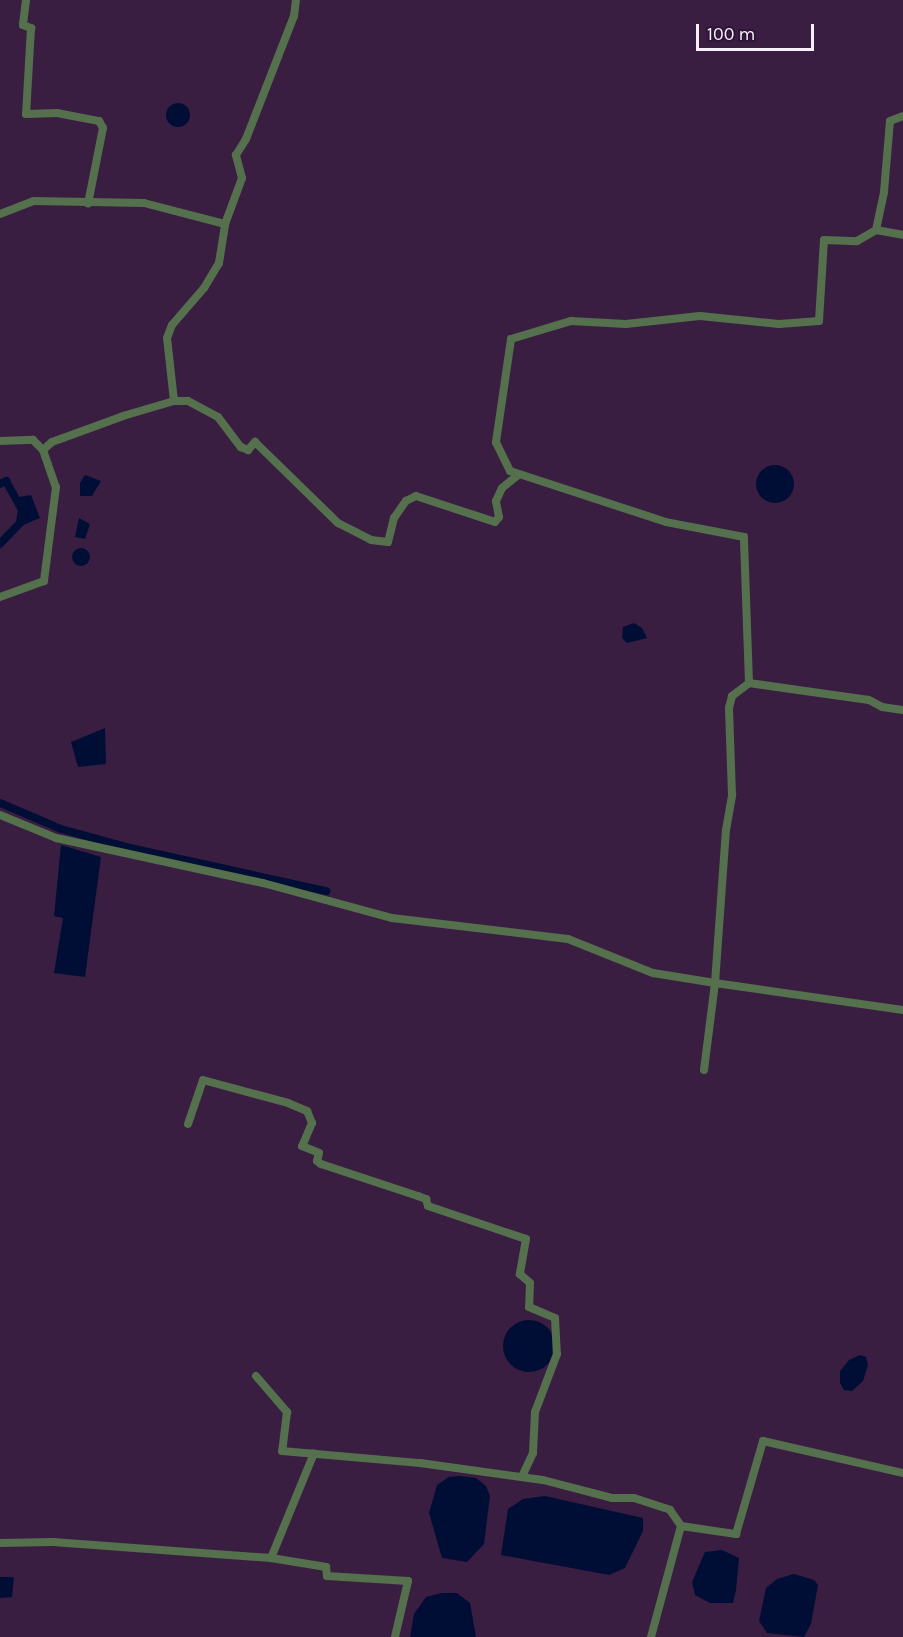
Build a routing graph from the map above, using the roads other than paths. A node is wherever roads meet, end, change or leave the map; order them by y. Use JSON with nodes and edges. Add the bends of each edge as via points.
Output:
{"nodes":[{"id":1,"x":26,"y":0,"type":"edge"},
{"id":2,"x":296,"y":0,"type":"edge"},
{"id":3,"x":903,"y":116,"type":"edge"},
{"id":4,"x":88,"y":204,"type":"junction"},
{"id":5,"x":0,"y":214,"type":"edge"},
{"id":6,"x":225,"y":224,"type":"junction"},
{"id":7,"x":876,"y":230,"type":"junction"},
{"id":8,"x":903,"y":235,"type":"edge"},
{"id":9,"x":174,"y":401,"type":"junction"},
{"id":10,"x":0,"y":441,"type":"edge"},
{"id":11,"x":43,"y":450,"type":"junction"},
{"id":12,"x":518,"y":475,"type":"junction"},
{"id":13,"x":0,"y":597,"type":"edge"},
{"id":14,"x":749,"y":683,"type":"junction"},
{"id":15,"x":903,"y":710,"type":"edge"},
{"id":16,"x":0,"y":815,"type":"edge"},
{"id":17,"x":715,"y":983,"type":"junction"},
{"id":18,"x":903,"y":1010,"type":"edge"},
{"id":19,"x":704,"y":1070,"type":"dead end"},
{"id":20,"x":188,"y":1124,"type":"dead end"},
{"id":21,"x":256,"y":1376,"type":"dead end"},
{"id":22,"x":314,"y":1453,"type":"junction"},
{"id":23,"x":903,"y":1473,"type":"edge"},
{"id":24,"x":522,"y":1477,"type":"junction"},
{"id":25,"x":681,"y":1526,"type":"junction"},
{"id":26,"x":0,"y":1543,"type":"edge"},
{"id":27,"x":271,"y":1558,"type":"junction"},
{"id":28,"x":395,"y":1637,"type":"edge"},
{"id":29,"x":651,"y":1637,"type":"edge"}],
"edges":[{"from":1,"to":4,"type":"street","via":[[23,25],[31,28],[26,114],[99,121],[103,128]]},
{"from":2,"to":6,"type":"street","via":[[294,16],[251,128],[236,155],[242,178]]},
{"from":3,"to":7,"type":"street","via":[[890,122],[884,192],[876,215]]},
{"from":4,"to":5,"type":"street","via":[[34,201]]},
{"from":4,"to":6,"type":"street","via":[[144,202]]},
{"from":6,"to":9,"type":"street","via":[[219,263],[172,325],[167,338]]},
{"from":7,"to":8,"type":"street"},
{"from":7,"to":12,"type":"street","via":[[857,241],[824,240],[819,321],[779,324],[700,316],[626,324],[571,321],[512,339],[496,442],[510,471]]},
{"from":9,"to":11,"type":"street","via":[[52,442]]},
{"from":9,"to":12,"type":"street","via":[[188,401],[218,417],[241,447],[248,450],[255,442],[321,509],[371,540],[388,542],[394,518],[405,501],[416,496],[495,522],[499,517],[496,501],[502,488]]},
{"from":10,"to":11,"type":"street","via":[[33,440]]},
{"from":11,"to":13,"type":"street","via":[[56,487],[44,581]]},
{"from":12,"to":14,"type":"street","via":[[666,522],[744,537]]},
{"from":14,"to":15,"type":"street","via":[[869,700],[882,707]]},
{"from":14,"to":17,"type":"street","via":[[732,696],[729,708],[732,795]]},
{"from":16,"to":17,"type":"street","via":[[56,838],[263,883],[392,918],[568,939],[653,973]]},
{"from":17,"to":18,"type":"street"},
{"from":17,"to":19,"type":"street"},
{"from":20,"to":24,"type":"street","via":[[203,1080],[288,1103],[307,1111],[312,1123],[302,1146],[319,1153],[317,1161],[321,1164],[418,1196],[426,1199],[428,1206],[526,1239],[520,1274],[530,1283],[529,1307],[555,1318],[557,1354],[535,1412],[533,1453]]},
{"from":21,"to":22,"type":"street","via":[[287,1412],[282,1451]]},
{"from":22,"to":24,"type":"street"},
{"from":22,"to":27,"type":"street"},
{"from":23,"to":25,"type":"street","via":[[763,1441],[736,1534]]},
{"from":24,"to":25,"type":"street","via":[[612,1498],[634,1498],[670,1510]]},
{"from":25,"to":29,"type":"street"},
{"from":26,"to":27,"type":"street","via":[[53,1542]]},
{"from":27,"to":28,"type":"street","via":[[326,1567],[327,1576],[408,1581]]}]}
